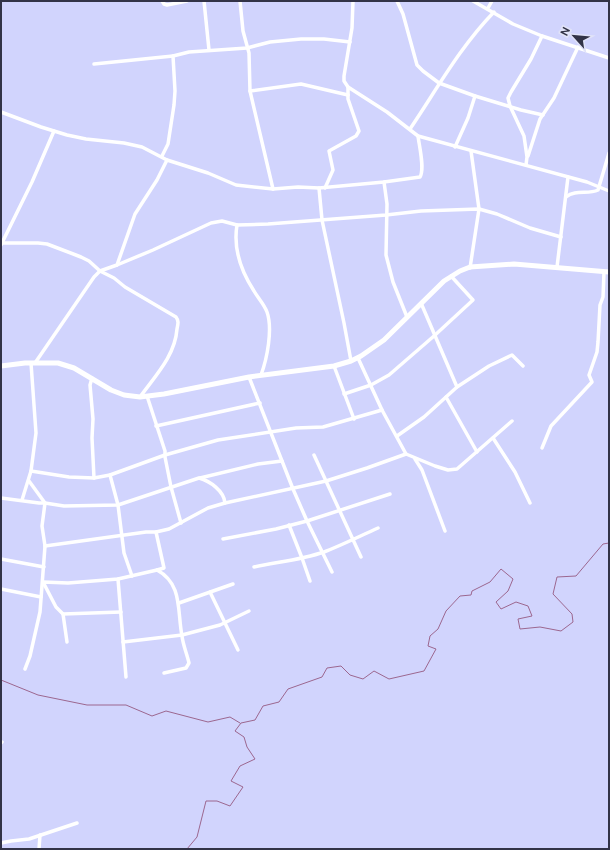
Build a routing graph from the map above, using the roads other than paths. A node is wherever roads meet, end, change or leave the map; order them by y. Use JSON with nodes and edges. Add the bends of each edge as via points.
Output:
{"nodes":[{"id":1,"x":162,"y":1,"type":"edge"},
{"id":2,"x":187,"y":1,"type":"edge"},
{"id":3,"x":204,"y":1,"type":"edge"},
{"id":4,"x":240,"y":1,"type":"edge"},
{"id":5,"x":353,"y":1,"type":"edge"},
{"id":6,"x":397,"y":1,"type":"edge"},
{"id":7,"x":473,"y":1,"type":"edge"},
{"id":8,"x":492,"y":1,"type":"edge"},
{"id":9,"x":488,"y":8,"type":"junction"},
{"id":10,"x":494,"y":12,"type":"junction"},
{"id":11,"x":542,"y":36,"type":"junction"},
{"id":12,"x":350,"y":42,"type":"junction"},
{"id":13,"x":578,"y":47,"type":"junction"},
{"id":14,"x":247,"y":48,"type":"junction"},
{"id":15,"x":209,"y":50,"type":"junction"},
{"id":16,"x":173,"y":56,"type":"junction"},
{"id":17,"x":609,"y":58,"type":"edge"},
{"id":18,"x":94,"y":64,"type":"dead end"},
{"id":19,"x":439,"y":83,"type":"junction"},
{"id":20,"x":348,"y":87,"type":"junction"},
{"id":21,"x":250,"y":91,"type":"junction"},
{"id":22,"x":348,"y":95,"type":"junction"},
{"id":23,"x":475,"y":96,"type":"junction"},
{"id":24,"x":510,"y":106,"type":"junction"},
{"id":25,"x":1,"y":112,"type":"edge"},
{"id":26,"x":543,"y":115,"type":"junction"},
{"id":27,"x":410,"y":129,"type":"junction"},
{"id":28,"x":54,"y":131,"type":"junction"},
{"id":29,"x":418,"y":136,"type":"junction"},
{"id":30,"x":455,"y":147,"type":"junction"},
{"id":31,"x":471,"y":151,"type":"junction"},
{"id":32,"x":609,"y":153,"type":"edge"},
{"id":33,"x":162,"y":156,"type":"junction"},
{"id":34,"x":527,"y":157,"type":"junction"},
{"id":35,"x":167,"y":160,"type":"junction"},
{"id":36,"x":526,"y":165,"type":"junction"},
{"id":37,"x":568,"y":177,"type":"junction"},
{"id":38,"x":384,"y":182,"type":"junction"},
{"id":39,"x":600,"y":187,"type":"junction"},
{"id":40,"x":319,"y":188,"type":"junction"},
{"id":41,"x":325,"y":188,"type":"junction"},
{"id":42,"x":273,"y":189,"type":"junction"},
{"id":43,"x":609,"y":191,"type":"edge"},
{"id":44,"x":566,"y":197,"type":"junction"},
{"id":45,"x":479,"y":209,"type":"junction"},
{"id":46,"x":386,"y":215,"type":"junction"},
{"id":47,"x":322,"y":220,"type":"junction"},
{"id":48,"x":237,"y":225,"type":"junction"},
{"id":49,"x":561,"y":237,"type":"junction"},
{"id":50,"x":1,"y":244,"type":"edge"},
{"id":51,"x":117,"y":265,"type":"junction"},
{"id":52,"x":557,"y":267,"type":"junction"},
{"id":53,"x":470,"y":268,"type":"junction"},
{"id":54,"x":100,"y":271,"type":"junction"},
{"id":55,"x":606,"y":272,"type":"edge"},
{"id":56,"x":451,"y":276,"type":"junction"},
{"id":57,"x":421,"y":302,"type":"junction"},
{"id":58,"x":407,"y":317,"type":"junction"},
{"id":59,"x":434,"y":336,"type":"junction"},
{"id":60,"x":358,"y":358,"type":"junction"},
{"id":61,"x":351,"y":361,"type":"junction"},
{"id":62,"x":33,"y":363,"type":"junction"},
{"id":63,"x":1,"y":366,"type":"edge"},
{"id":64,"x":334,"y":366,"type":"junction"},
{"id":65,"x":523,"y":366,"type":"dead end"},
{"id":66,"x":261,"y":375,"type":"junction"},
{"id":67,"x":249,"y":377,"type":"junction"},
{"id":68,"x":92,"y":378,"type":"junction"},
{"id":69,"x":371,"y":385,"type":"junction"},
{"id":70,"x":456,"y":387,"type":"junction"},
{"id":71,"x":344,"y":394,"type":"junction"},
{"id":72,"x":147,"y":396,"type":"junction"},
{"id":73,"x":140,"y":397,"type":"junction"},
{"id":74,"x":446,"y":397,"type":"junction"},
{"id":75,"x":260,"y":403,"type":"junction"},
{"id":76,"x":382,"y":410,"type":"junction"},
{"id":77,"x":354,"y":419,"type":"junction"},
{"id":78,"x":512,"y":420,"type":"dead end"},
{"id":79,"x":156,"y":426,"type":"junction"},
{"id":80,"x":270,"y":432,"type":"junction"},
{"id":81,"x":397,"y":436,"type":"junction"},
{"id":82,"x":493,"y":438,"type":"junction"},
{"id":83,"x":542,"y":448,"type":"dead end"},
{"id":84,"x":478,"y":452,"type":"junction"},
{"id":85,"x":406,"y":454,"type":"junction"},
{"id":86,"x":165,"y":455,"type":"junction"},
{"id":87,"x":314,"y":455,"type":"dead end"},
{"id":88,"x":413,"y":456,"type":"junction"},
{"id":89,"x":282,"y":461,"type":"junction"},
{"id":90,"x":31,"y":471,"type":"junction"},
{"id":91,"x":110,"y":475,"type":"junction"},
{"id":92,"x":94,"y":478,"type":"junction"},
{"id":93,"x":199,"y":478,"type":"junction"},
{"id":94,"x":28,"y":481,"type":"junction"},
{"id":95,"x":326,"y":481,"type":"junction"},
{"id":96,"x":171,"y":487,"type":"junction"},
{"id":97,"x":294,"y":489,"type":"junction"},
{"id":98,"x":390,"y":494,"type":"dead end"},
{"id":99,"x":1,"y":498,"type":"edge"},
{"id":100,"x":22,"y":500,"type":"junction"},
{"id":101,"x":45,"y":502,"type":"junction"},
{"id":102,"x":224,"y":503,"type":"junction"},
{"id":103,"x":530,"y":503,"type":"dead end"},
{"id":104,"x":118,"y":505,"type":"junction"},
{"id":105,"x":339,"y":510,"type":"junction"},
{"id":106,"x":307,"y":521,"type":"junction"},
{"id":107,"x":181,"y":524,"type":"junction"},
{"id":108,"x":289,"y":526,"type":"junction"},
{"id":109,"x":378,"y":528,"type":"dead end"},
{"id":110,"x":445,"y":531,"type":"dead end"},
{"id":111,"x":156,"y":532,"type":"junction"},
{"id":112,"x":121,"y":536,"type":"junction"},
{"id":113,"x":223,"y":539,"type":"dead end"},
{"id":114,"x":354,"y":539,"type":"junction"},
{"id":115,"x":45,"y":546,"type":"junction"},
{"id":116,"x":323,"y":552,"type":"junction"},
{"id":117,"x":361,"y":557,"type":"dead end"},
{"id":118,"x":302,"y":558,"type":"junction"},
{"id":119,"x":1,"y":559,"type":"edge"},
{"id":120,"x":44,"y":567,"type":"junction"},
{"id":121,"x":254,"y":567,"type":"dead end"},
{"id":122,"x":157,"y":570,"type":"junction"},
{"id":123,"x":332,"y":572,"type":"dead end"},
{"id":124,"x":132,"y":576,"type":"junction"},
{"id":125,"x":118,"y":580,"type":"junction"},
{"id":126,"x":310,"y":581,"type":"dead end"},
{"id":127,"x":43,"y":582,"type":"junction"},
{"id":128,"x":233,"y":584,"type":"dead end"},
{"id":129,"x":1,"y":589,"type":"edge"},
{"id":130,"x":210,"y":592,"type":"junction"},
{"id":131,"x":42,"y":598,"type":"junction"},
{"id":132,"x":179,"y":603,"type":"junction"},
{"id":133,"x":249,"y":611,"type":"dead end"},
{"id":134,"x":121,"y":612,"type":"junction"},
{"id":135,"x":63,"y":614,"type":"junction"},
{"id":136,"x":225,"y":623,"type":"junction"},
{"id":137,"x":182,"y":635,"type":"junction"},
{"id":138,"x":67,"y":642,"type":"dead end"},
{"id":139,"x":123,"y":642,"type":"junction"},
{"id":140,"x":238,"y":650,"type":"dead end"},
{"id":141,"x":25,"y":669,"type":"dead end"},
{"id":142,"x":164,"y":673,"type":"dead end"},
{"id":143,"x":126,"y":677,"type":"dead end"},
{"id":144,"x":77,"y":823,"type":"dead end"},
{"id":145,"x":40,"y":835,"type":"junction"},
{"id":146,"x":1,"y":843,"type":"edge"},
{"id":147,"x":39,"y":849,"type":"edge"}],
"edges":[{"from":1,"to":2,"type":"street","via":[[167,5]]},
{"from":3,"to":15,"type":"street"},
{"from":4,"to":14,"type":"street"},
{"from":5,"to":12,"type":"street"},
{"from":6,"to":19,"type":"street","via":[[417,65]]},
{"from":7,"to":9,"type":"street"},
{"from":8,"to":9,"type":"street"},
{"from":9,"to":10,"type":"street"},
{"from":10,"to":11,"type":"street","via":[[513,24]]},
{"from":10,"to":19,"type":"street"},
{"from":11,"to":13,"type":"street"},
{"from":11,"to":24,"type":"street","via":[[508,98]]},
{"from":12,"to":14,"type":"street","via":[[301,39],[270,42]]},
{"from":12,"to":20,"type":"street","via":[[344,76]]},
{"from":13,"to":17,"type":"street"},
{"from":13,"to":26,"type":"street","via":[[554,98]]},
{"from":14,"to":15,"type":"street"},
{"from":14,"to":21,"type":"street"},
{"from":15,"to":16,"type":"street"},
{"from":16,"to":18,"type":"street"},
{"from":16,"to":33,"type":"street","via":[[174,105],[168,144]]},
{"from":19,"to":23,"type":"street"},
{"from":19,"to":27,"type":"street"},
{"from":20,"to":22,"type":"street"},
{"from":20,"to":27,"type":"street"},
{"from":21,"to":22,"type":"street","via":[[301,84]]},
{"from":21,"to":42,"type":"street"},
{"from":22,"to":41,"type":"street","via":[[359,133],[329,151],[333,170]]},
{"from":23,"to":24,"type":"street"},
{"from":23,"to":30,"type":"street"},
{"from":24,"to":26,"type":"street"},
{"from":24,"to":34,"type":"street","via":[[524,136]]},
{"from":25,"to":28,"type":"street"},
{"from":26,"to":34,"type":"street"},
{"from":27,"to":29,"type":"street"},
{"from":28,"to":33,"type":"street","via":[[86,139],[142,147]]},
{"from":28,"to":50,"type":"street"},
{"from":29,"to":30,"type":"street"},
{"from":29,"to":38,"type":"street","via":[[422,176]]},
{"from":30,"to":31,"type":"street"},
{"from":31,"to":36,"type":"street"},
{"from":31,"to":45,"type":"street"},
{"from":32,"to":39,"type":"street"},
{"from":33,"to":35,"type":"street"},
{"from":34,"to":36,"type":"street"},
{"from":35,"to":42,"type":"street","via":[[236,185]]},
{"from":35,"to":51,"type":"street","via":[[135,214]]},
{"from":36,"to":37,"type":"street"},
{"from":37,"to":39,"type":"street"},
{"from":37,"to":44,"type":"street"},
{"from":38,"to":41,"type":"street"},
{"from":38,"to":46,"type":"street"},
{"from":39,"to":43,"type":"street"},
{"from":39,"to":44,"type":"street","via":[[596,191],[573,193]]},
{"from":40,"to":41,"type":"street"},
{"from":40,"to":42,"type":"street"},
{"from":40,"to":47,"type":"street"},
{"from":44,"to":49,"type":"street"},
{"from":45,"to":46,"type":"street"},
{"from":45,"to":49,"type":"street"},
{"from":45,"to":53,"type":"street"},
{"from":46,"to":47,"type":"street"},
{"from":46,"to":58,"type":"street","via":[[386,255],[393,282]]},
{"from":47,"to":48,"type":"street"},
{"from":47,"to":61,"type":"street"},
{"from":48,"to":51,"type":"street","via":[[222,221],[211,223]]},
{"from":48,"to":66,"type":"street","via":[[235,240],[240,259],[248,281],[264,305],[268,319],[267,355]]},
{"from":49,"to":52,"type":"street"},
{"from":50,"to":54,"type":"street","via":[[47,244],[89,261]]},
{"from":51,"to":54,"type":"street"},
{"from":52,"to":53,"type":"street","via":[[514,264]]},
{"from":52,"to":55,"type":"street"},
{"from":53,"to":56,"type":"street","via":[[460,270]]},
{"from":54,"to":62,"type":"street","via":[[90,281],[51,341]]},
{"from":54,"to":73,"type":"street","via":[[178,319],[173,350]]},
{"from":55,"to":83,"type":"street","via":[[600,306],[597,352],[589,375],[592,382],[551,426]]},
{"from":56,"to":57,"type":"street"},
{"from":56,"to":59,"type":"street","via":[[473,300]]},
{"from":57,"to":58,"type":"street"},
{"from":57,"to":59,"type":"street"},
{"from":58,"to":60,"type":"street","via":[[384,340]]},
{"from":59,"to":69,"type":"street","via":[[394,371]]},
{"from":59,"to":70,"type":"street"},
{"from":60,"to":61,"type":"street"},
{"from":60,"to":69,"type":"street"},
{"from":61,"to":64,"type":"street"},
{"from":62,"to":63,"type":"street"},
{"from":62,"to":68,"type":"street","via":[[66,365]]},
{"from":62,"to":90,"type":"street","via":[[36,433]]},
{"from":64,"to":66,"type":"street"},
{"from":64,"to":71,"type":"street"},
{"from":65,"to":70,"type":"street","via":[[510,355]]},
{"from":66,"to":67,"type":"street"},
{"from":67,"to":72,"type":"street"},
{"from":67,"to":75,"type":"street"},
{"from":68,"to":73,"type":"street","via":[[117,393]]},
{"from":68,"to":92,"type":"street","via":[[90,390]]},
{"from":69,"to":71,"type":"street"},
{"from":69,"to":76,"type":"street"},
{"from":70,"to":74,"type":"street"},
{"from":71,"to":77,"type":"street"},
{"from":72,"to":73,"type":"street"},
{"from":72,"to":79,"type":"street"},
{"from":74,"to":81,"type":"street"},
{"from":74,"to":84,"type":"street"},
{"from":75,"to":79,"type":"street"},
{"from":75,"to":80,"type":"street"},
{"from":76,"to":77,"type":"street"},
{"from":76,"to":81,"type":"street"},
{"from":77,"to":80,"type":"street","via":[[323,427]]},
{"from":78,"to":82,"type":"street"},
{"from":79,"to":86,"type":"street"},
{"from":80,"to":86,"type":"street","via":[[218,440]]},
{"from":80,"to":89,"type":"street"},
{"from":81,"to":85,"type":"street"},
{"from":82,"to":84,"type":"street"},
{"from":82,"to":103,"type":"street","via":[[515,472]]},
{"from":84,"to":88,"type":"street","via":[[456,470],[428,464]]},
{"from":85,"to":88,"type":"street"},
{"from":85,"to":95,"type":"street"},
{"from":86,"to":91,"type":"street"},
{"from":86,"to":96,"type":"street"},
{"from":87,"to":95,"type":"street"},
{"from":88,"to":110,"type":"street","via":[[422,470]]},
{"from":89,"to":93,"type":"street"},
{"from":89,"to":97,"type":"street"},
{"from":90,"to":92,"type":"street"},
{"from":90,"to":94,"type":"street"},
{"from":91,"to":92,"type":"street"},
{"from":91,"to":104,"type":"street"},
{"from":93,"to":96,"type":"street"},
{"from":93,"to":102,"type":"street","via":[[219,490]]},
{"from":94,"to":100,"type":"street"},
{"from":94,"to":101,"type":"street"},
{"from":95,"to":97,"type":"street"},
{"from":95,"to":105,"type":"street"},
{"from":96,"to":104,"type":"street"},
{"from":96,"to":107,"type":"street"},
{"from":97,"to":102,"type":"street"},
{"from":97,"to":106,"type":"street"},
{"from":98,"to":105,"type":"street"},
{"from":99,"to":100,"type":"street"},
{"from":100,"to":101,"type":"street"},
{"from":101,"to":104,"type":"street","via":[[64,506]]},
{"from":101,"to":115,"type":"street","via":[[42,526]]},
{"from":102,"to":107,"type":"street","via":[[208,508]]},
{"from":104,"to":112,"type":"street"},
{"from":105,"to":106,"type":"street"},
{"from":105,"to":114,"type":"street"},
{"from":106,"to":108,"type":"street"},
{"from":106,"to":116,"type":"street"},
{"from":107,"to":111,"type":"street"},
{"from":108,"to":113,"type":"street"},
{"from":108,"to":118,"type":"street"},
{"from":109,"to":114,"type":"street"},
{"from":111,"to":112,"type":"street"},
{"from":111,"to":122,"type":"street","via":[[164,568]]},
{"from":112,"to":115,"type":"street"},
{"from":112,"to":124,"type":"street"},
{"from":114,"to":116,"type":"street"},
{"from":114,"to":117,"type":"street"},
{"from":115,"to":120,"type":"street"},
{"from":116,"to":118,"type":"street"},
{"from":116,"to":123,"type":"street"},
{"from":118,"to":121,"type":"street"},
{"from":118,"to":126,"type":"street"},
{"from":119,"to":120,"type":"street"},
{"from":120,"to":127,"type":"street"},
{"from":122,"to":124,"type":"street"},
{"from":122,"to":132,"type":"street","via":[[166,575]]},
{"from":124,"to":125,"type":"street"},
{"from":125,"to":127,"type":"street"},
{"from":125,"to":134,"type":"street"},
{"from":127,"to":131,"type":"street"},
{"from":127,"to":135,"type":"street"},
{"from":128,"to":130,"type":"street"},
{"from":129,"to":131,"type":"street"},
{"from":130,"to":132,"type":"street"},
{"from":130,"to":136,"type":"street"},
{"from":131,"to":141,"type":"street"},
{"from":132,"to":137,"type":"street"},
{"from":133,"to":136,"type":"street"},
{"from":134,"to":135,"type":"street"},
{"from":134,"to":139,"type":"street"},
{"from":135,"to":138,"type":"street"},
{"from":136,"to":137,"type":"street"},
{"from":136,"to":140,"type":"street"},
{"from":137,"to":139,"type":"street"},
{"from":137,"to":142,"type":"street","via":[[188,665],[183,669]]},
{"from":139,"to":143,"type":"street"},
{"from":144,"to":145,"type":"street"},
{"from":145,"to":146,"type":"street"},
{"from":145,"to":147,"type":"street"}]}
